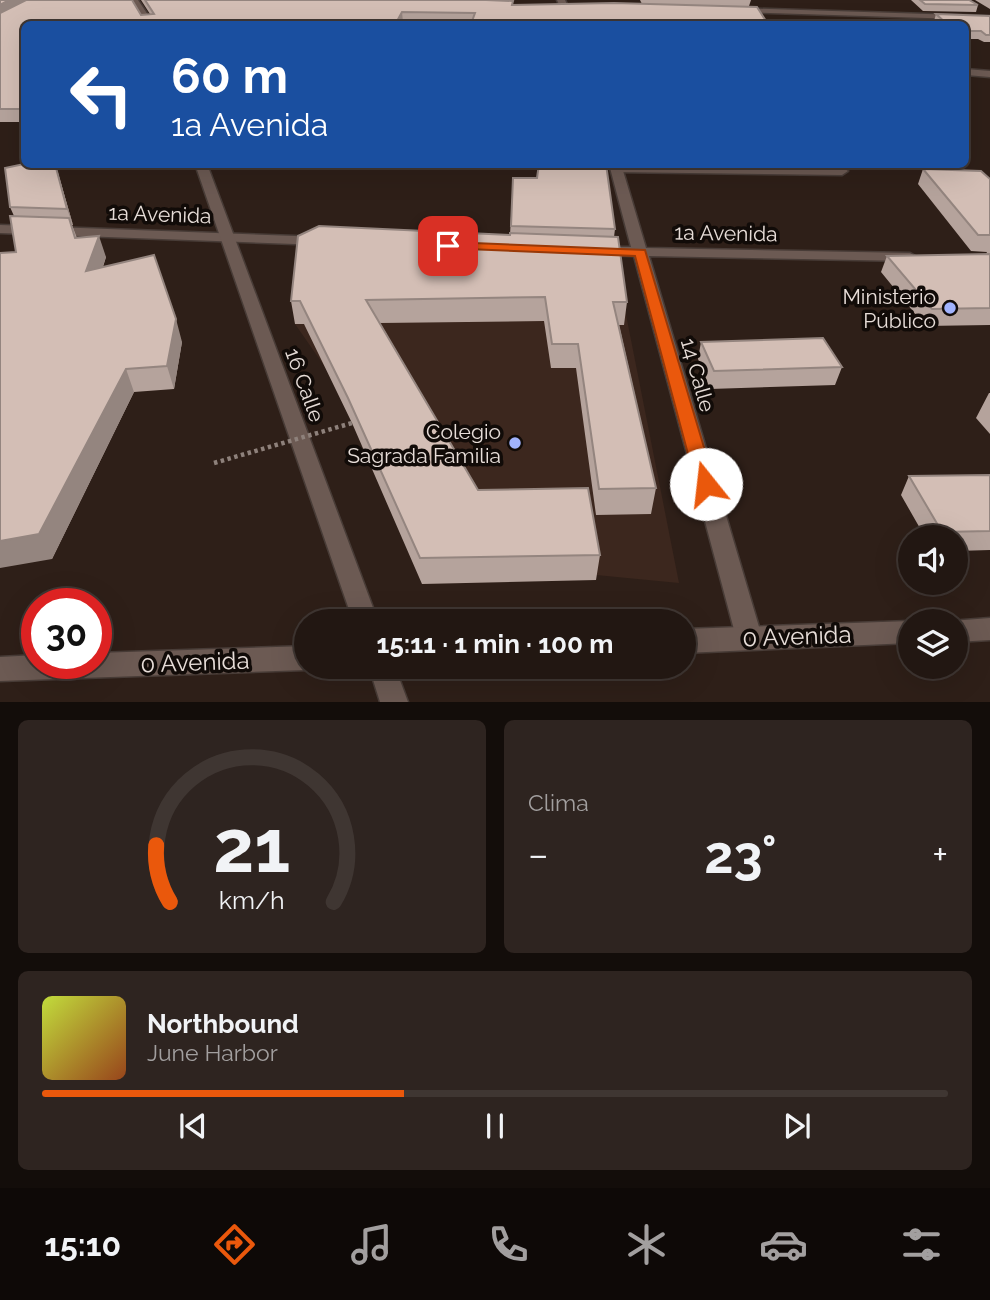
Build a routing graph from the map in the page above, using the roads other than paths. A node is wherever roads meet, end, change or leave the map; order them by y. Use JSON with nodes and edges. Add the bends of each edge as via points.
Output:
{"nodes":[{"id":1,"x":134,"y":0,"type":"edge"},
{"id":2,"x":562,"y":3,"type":"edge"},
{"id":3,"x":549,"y":6,"type":"edge"},
{"id":4,"x":848,"y":6,"type":"dead end"},
{"id":5,"x":576,"y":7,"type":"edge"},
{"id":6,"x":724,"y":10,"type":"edge"},
{"id":7,"x":982,"y":10,"type":"dead end"},
{"id":8,"x":858,"y":13,"type":"junction"},
{"id":9,"x":990,"y":17,"type":"edge"},
{"id":10,"x":148,"y":21,"type":"edge"},
{"id":11,"x":571,"y":21,"type":"edge"},
{"id":12,"x":969,"y":72,"type":"edge"},
{"id":13,"x":990,"y":74,"type":"edge"},
{"id":14,"x":202,"y":168,"type":"edge"},
{"id":15,"x":616,"y":168,"type":"edge"},
{"id":16,"x":672,"y":168,"type":"edge"},
{"id":17,"x":842,"y":171,"type":"dead end"},
{"id":18,"x":0,"y":229,"type":"edge"},
{"id":19,"x":227,"y":237,"type":"junction"},
{"id":20,"x":337,"y":242,"type":"edge"},
{"id":21,"x":585,"y":250,"type":"edge"},
{"id":22,"x":640,"y":253,"type":"junction"},
{"id":23,"x":920,"y":257,"type":"edge"},
{"id":24,"x":362,"y":609,"type":"edge"},
{"id":25,"x":990,"y":629,"type":"edge"},
{"id":26,"x":968,"y":630,"type":"edge"},
{"id":27,"x":898,"y":632,"type":"edge"},
{"id":28,"x":749,"y":638,"type":"junction"},
{"id":29,"x":696,"y":640,"type":"edge"},
{"id":30,"x":294,"y":658,"type":"edge"},
{"id":31,"x":0,"y":670,"type":"edge"},
{"id":32,"x":386,"y":679,"type":"edge"},
{"id":33,"x":394,"y":702,"type":"edge"}],
"edges":[{"from":1,"to":10,"type":"street"},
{"from":2,"to":3,"type":"street"},
{"from":2,"to":5,"type":"street"},
{"from":2,"to":11,"type":"street"},
{"from":4,"to":8,"type":"street"},
{"from":6,"to":8,"type":"street"},
{"from":7,"to":9,"type":"street"},
{"from":8,"to":9,"type":"street"},
{"from":12,"to":13,"type":"street"},
{"from":14,"to":19,"type":"street","name":"16 Calle"},
{"from":15,"to":22,"type":"street","name":"14 Calle"},
{"from":16,"to":17,"type":"street"},
{"from":18,"to":19,"type":"street","name":"1a Avenida"},
{"from":19,"to":20,"type":"street","name":"1a Avenida"},
{"from":19,"to":24,"type":"street","name":"16 Calle"},
{"from":21,"to":22,"type":"street","name":"1a Avenida"},
{"from":22,"to":23,"type":"street","name":"1a Avenida"},
{"from":22,"to":28,"type":"street","name":"14 Calle"},
{"from":25,"to":26,"type":"street"},
{"from":27,"to":28,"type":"street","name":"0 Avenida"},
{"from":28,"to":29,"type":"street","name":"0 Avenida"},
{"from":30,"to":31,"type":"street","name":"0 Avenida"},
{"from":32,"to":33,"type":"street"}]}
